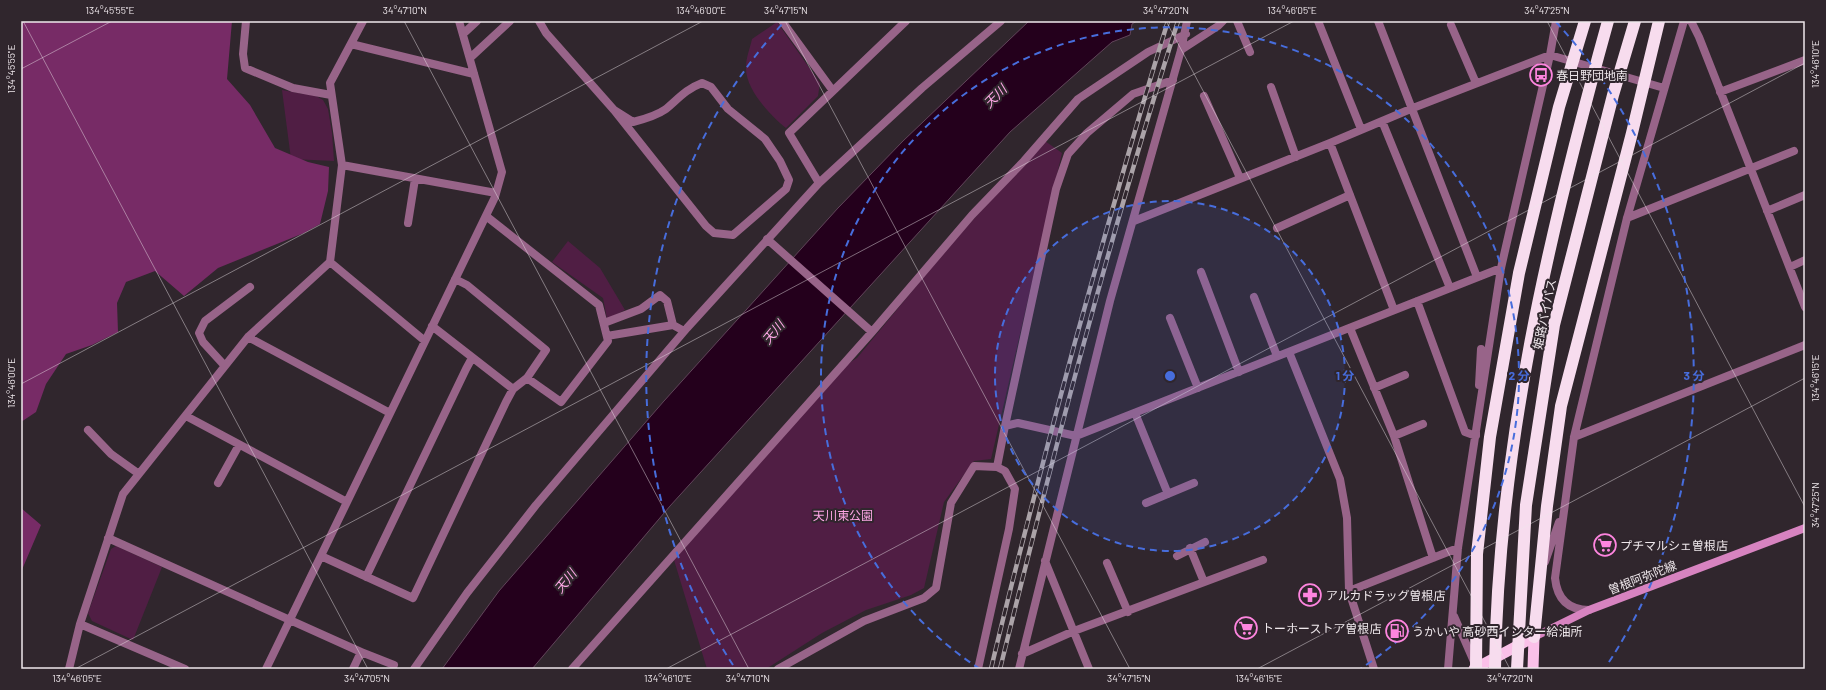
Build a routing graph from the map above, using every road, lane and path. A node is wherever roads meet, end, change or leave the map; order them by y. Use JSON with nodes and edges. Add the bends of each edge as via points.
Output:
{"nodes":[{"id":1,"x":246,"y":21,"type":"edge"},
{"id":2,"x":363,"y":21,"type":"edge"},
{"id":3,"x":460,"y":21,"type":"edge"},
{"id":4,"x":477,"y":21,"type":"edge"},
{"id":5,"x":510,"y":21,"type":"edge"},
{"id":6,"x":539,"y":21,"type":"edge"},
{"id":7,"x":782,"y":21,"type":"edge"},
{"id":8,"x":906,"y":21,"type":"edge"},
{"id":9,"x":1001,"y":21,"type":"edge"},
{"id":10,"x":1187,"y":21,"type":"edge"},
{"id":11,"x":1223,"y":21,"type":"edge"},
{"id":12,"x":1237,"y":21,"type":"edge"},
{"id":13,"x":1318,"y":21,"type":"edge"},
{"id":14,"x":1378,"y":21,"type":"edge"},
{"id":15,"x":1556,"y":21,"type":"edge"},
{"id":16,"x":1585,"y":21,"type":"edge"},
{"id":17,"x":1608,"y":21,"type":"edge"},
{"id":18,"x":1635,"y":21,"type":"edge"},
{"id":19,"x":1659,"y":21,"type":"edge"},
{"id":20,"x":1684,"y":21,"type":"edge"},
{"id":21,"x":1691,"y":21,"type":"edge"},
{"id":22,"x":1451,"y":25,"type":"dead end"},
{"id":23,"x":463,"y":34,"type":"junction"},
{"id":24,"x":1186,"y":34,"type":"junction"},
{"id":25,"x":351,"y":44,"type":"junction"},
{"id":26,"x":1181,"y":50,"type":"junction"},
{"id":27,"x":1250,"y":52,"type":"dead end"},
{"id":28,"x":1550,"y":55,"type":"junction"},
{"id":29,"x":470,"y":58,"type":"junction"},
{"id":30,"x":1805,"y":60,"type":"edge"},
{"id":31,"x":474,"y":74,"type":"junction"},
{"id":32,"x":1173,"y":80,"type":"junction"},
{"id":33,"x":1476,"y":83,"type":"junction"},
{"id":34,"x":1271,"y":87,"type":"dead end"},
{"id":35,"x":1664,"y":88,"type":"junction"},
{"id":36,"x":833,"y":91,"type":"junction"},
{"id":37,"x":1720,"y":92,"type":"junction"},
{"id":38,"x":331,"y":95,"type":"junction"},
{"id":39,"x":1204,"y":96,"type":"dead end"},
{"id":40,"x":1413,"y":108,"type":"junction"},
{"id":41,"x":614,"y":110,"type":"junction"},
{"id":42,"x":1382,"y":121,"type":"junction"},
{"id":43,"x":1361,"y":129,"type":"junction"},
{"id":44,"x":1330,"y":143,"type":"junction"},
{"id":45,"x":1794,"y":151,"type":"dead end"},
{"id":46,"x":1296,"y":157,"type":"junction"},
{"id":47,"x":342,"y":165,"type":"junction"},
{"id":48,"x":1750,"y":168,"type":"junction"},
{"id":49,"x":1240,"y":178,"type":"junction"},
{"id":50,"x":415,"y":179,"type":"junction"},
{"id":51,"x":819,"y":183,"type":"junction"},
{"id":52,"x":496,"y":193,"type":"junction"},
{"id":53,"x":1350,"y":195,"type":"junction"},
{"id":54,"x":1805,"y":195,"type":"edge"},
{"id":55,"x":1767,"y":211,"type":"junction"},
{"id":56,"x":486,"y":216,"type":"junction"},
{"id":57,"x":1627,"y":218,"type":"junction"},
{"id":58,"x":1134,"y":221,"type":"junction"},
{"id":59,"x":408,"y":223,"type":"dead end"},
{"id":60,"x":1277,"y":228,"type":"dead end"},
{"id":61,"x":767,"y":239,"type":"junction"},
{"id":62,"x":1805,"y":260,"type":"edge"},
{"id":63,"x":330,"y":262,"type":"junction"},
{"id":64,"x":1790,"y":267,"type":"junction"},
{"id":65,"x":1501,"y":268,"type":"junction"},
{"id":66,"x":1201,"y":272,"type":"dead end"},
{"id":67,"x":1477,"y":277,"type":"junction"},
{"id":68,"x":455,"y":279,"type":"junction"},
{"id":69,"x":250,"y":287,"type":"dead end"},
{"id":70,"x":1450,"y":288,"type":"junction"},
{"id":71,"x":1254,"y":297,"type":"dead end"},
{"id":72,"x":1417,"y":301,"type":"junction"},
{"id":73,"x":1805,"y":307,"type":"edge"},
{"id":74,"x":1394,"y":310,"type":"junction"},
{"id":75,"x":1170,"y":318,"type":"dead end"},
{"id":76,"x":604,"y":323,"type":"junction"},
{"id":77,"x":673,"y":325,"type":"junction"},
{"id":78,"x":432,"y":326,"type":"junction"},
{"id":79,"x":1350,"y":328,"type":"junction"},
{"id":80,"x":684,"y":332,"type":"junction"},
{"id":81,"x":872,"y":332,"type":"junction"},
{"id":82,"x":607,"y":336,"type":"junction"},
{"id":83,"x":248,"y":337,"type":"junction"},
{"id":84,"x":425,"y":342,"type":"junction"},
{"id":85,"x":1805,"y":345,"type":"edge"},
{"id":86,"x":1481,"y":350,"type":"dead end"},
{"id":87,"x":1289,"y":352,"type":"junction"},
{"id":88,"x":1277,"y":356,"type":"junction"},
{"id":89,"x":472,"y":358,"type":"junction"},
{"id":90,"x":224,"y":365,"type":"junction"},
{"id":91,"x":1239,"y":372,"type":"junction"},
{"id":92,"x":1405,"y":375,"type":"dead end"},
{"id":93,"x":527,"y":378,"type":"junction"},
{"id":94,"x":1198,"y":388,"type":"junction"},
{"id":95,"x":1374,"y":388,"type":"junction"},
{"id":96,"x":514,"y":389,"type":"junction"},
{"id":97,"x":390,"y":413,"type":"junction"},
{"id":98,"x":1135,"y":413,"type":"junction"},
{"id":99,"x":186,"y":416,"type":"junction"},
{"id":100,"x":1422,"y":424,"type":"dead end"},
{"id":101,"x":1005,"y":426,"type":"junction"},
{"id":102,"x":88,"y":430,"type":"dead end"},
{"id":103,"x":1076,"y":436,"type":"junction"},
{"id":104,"x":1394,"y":436,"type":"junction"},
{"id":105,"x":1476,"y":436,"type":"junction"},
{"id":106,"x":1574,"y":438,"type":"junction"},
{"id":107,"x":239,"y":445,"type":"junction"},
{"id":108,"x":997,"y":467,"type":"junction"},
{"id":109,"x":139,"y":474,"type":"junction"},
{"id":110,"x":218,"y":483,"type":"dead end"},
{"id":111,"x":1194,"y":483,"type":"dead end"},
{"id":112,"x":1168,"y":494,"type":"junction"},
{"id":113,"x":347,"y":502,"type":"junction"},
{"id":114,"x":1146,"y":503,"type":"dead end"},
{"id":115,"x":1547,"y":506,"type":"junction"},
{"id":116,"x":1565,"y":506,"type":"junction"},
{"id":117,"x":1805,"y":528,"type":"edge"},
{"id":118,"x":108,"y":538,"type":"junction"},
{"id":119,"x":1205,"y":542,"type":"dead end"},
{"id":120,"x":1551,"y":544,"type":"junction"},
{"id":121,"x":1190,"y":548,"type":"junction"},
{"id":122,"x":1458,"y":548,"type":"junction"},
{"id":123,"x":321,"y":556,"type":"junction"},
{"id":124,"x":1176,"y":556,"type":"dead end"},
{"id":125,"x":1433,"y":558,"type":"junction"},
{"id":126,"x":1263,"y":560,"type":"dead end"},
{"id":127,"x":1045,"y":561,"type":"junction"},
{"id":128,"x":1107,"y":563,"type":"dead end"},
{"id":129,"x":1540,"y":576,"type":"junction"},
{"id":130,"x":366,"y":577,"type":"junction"},
{"id":131,"x":1555,"y":578,"type":"junction"},
{"id":132,"x":1204,"y":582,"type":"junction"},
{"id":133,"x":1349,"y":592,"type":"junction"},
{"id":134,"x":1588,"y":610,"type":"junction"},
{"id":135,"x":1128,"y":612,"type":"junction"},
{"id":136,"x":1453,"y":613,"type":"junction"},
{"id":137,"x":289,"y":621,"type":"junction"},
{"id":138,"x":80,"y":624,"type":"junction"},
{"id":139,"x":1074,"y":631,"type":"junction"},
{"id":140,"x":1534,"y":637,"type":"junction"},
{"id":141,"x":361,"y":652,"type":"junction"},
{"id":142,"x":1022,"y":654,"type":"junction"},
{"id":143,"x":394,"y":665,"type":"dead end"},
{"id":144,"x":69,"y":669,"type":"edge"},
{"id":145,"x":185,"y":669,"type":"edge"},
{"id":146,"x":266,"y":669,"type":"edge"},
{"id":147,"x":353,"y":669,"type":"edge"},
{"id":148,"x":414,"y":669,"type":"edge"},
{"id":149,"x":572,"y":669,"type":"edge"},
{"id":150,"x":778,"y":669,"type":"edge"},
{"id":151,"x":978,"y":669,"type":"edge"},
{"id":152,"x":1019,"y":669,"type":"edge"},
{"id":153,"x":1089,"y":669,"type":"edge"},
{"id":154,"x":1374,"y":669,"type":"edge"},
{"id":155,"x":1448,"y":669,"type":"edge"},
{"id":156,"x":1476,"y":669,"type":"edge"},
{"id":157,"x":1495,"y":669,"type":"edge"},
{"id":158,"x":1517,"y":669,"type":"edge"},
{"id":159,"x":1533,"y":669,"type":"edge"}],
"edges":[{"from":1,"to":38,"type":"street","via":[[243,54],[245,68],[293,88]]},
{"from":2,"to":25,"type":"street"},
{"from":3,"to":23,"type":"street"},
{"from":4,"to":23,"type":"street"},
{"from":5,"to":29,"type":"street"},
{"from":6,"to":41,"type":"street","via":[[546,33]]},
{"from":7,"to":36,"type":"street"},
{"from":8,"to":36,"type":"street"},
{"from":9,"to":51,"type":"street","via":[[922,88]]},
{"from":10,"to":24,"type":"street"},
{"from":11,"to":26,"type":"street"},
{"from":12,"to":27,"type":"street"},
{"from":13,"to":43,"type":"street"},
{"from":14,"to":40,"type":"street"},
{"from":15,"to":28,"type":"street"},
{"from":16,"to":156,"type":"highway","via":[[1559,107],[1519,273],[1490,437],[1477,554]]},
{"from":17,"to":157,"type":"highway","name":"姫路バイパス","via":[[1581,117],[1540,290],[1516,416],[1505,506]]},
{"from":18,"to":158,"type":"highway","name":"姫路バイパス","via":[[1613,95],[1554,325],[1526,505]]},
{"from":19,"to":115,"type":"highway","via":[[1561,406]]},
{"from":20,"to":35,"type":"street"},
{"from":21,"to":37,"type":"street"},
{"from":22,"to":33,"type":"street"},
{"from":23,"to":29,"type":"street"},
{"from":24,"to":26,"type":"street"},
{"from":24,"to":81,"type":"street","via":[[1148,52],[1078,99],[972,215]]},
{"from":25,"to":31,"type":"street"},
{"from":25,"to":38,"type":"street","via":[[330,83]]},
{"from":26,"to":32,"type":"street"},
{"from":28,"to":33,"type":"street"},
{"from":28,"to":35,"type":"street"},
{"from":28,"to":65,"type":"street"},
{"from":29,"to":31,"type":"street"},
{"from":30,"to":37,"type":"street"},
{"from":31,"to":52,"type":"street","via":[[502,172]]},
{"from":32,"to":58,"type":"street"},
{"from":32,"to":101,"type":"street","via":[[1133,94],[1087,133],[1068,154],[1056,189]]},
{"from":33,"to":40,"type":"street"},
{"from":34,"to":46,"type":"street"},
{"from":35,"to":57,"type":"street"},
{"from":36,"to":51,"type":"street","via":[[789,132]]},
{"from":37,"to":48,"type":"street"},
{"from":38,"to":47,"type":"street"},
{"from":39,"to":49,"type":"street"},
{"from":40,"to":42,"type":"street"},
{"from":40,"to":67,"type":"street"},
{"from":41,"to":41,"type":"street","via":[[633,122],[647,119],[665,109],[692,87],[702,83],[711,87],[728,109],[765,139],[789,180],[786,189],[733,235],[714,233]]},
{"from":42,"to":43,"type":"street"},
{"from":42,"to":70,"type":"street"},
{"from":43,"to":44,"type":"street"},
{"from":44,"to":46,"type":"street"},
{"from":44,"to":53,"type":"street"},
{"from":45,"to":48,"type":"street"},
{"from":46,"to":49,"type":"street"},
{"from":47,"to":50,"type":"street"},
{"from":47,"to":63,"type":"street"},
{"from":48,"to":55,"type":"street"},
{"from":48,"to":57,"type":"street"},
{"from":49,"to":58,"type":"street"},
{"from":50,"to":52,"type":"street"},
{"from":50,"to":59,"type":"street"},
{"from":51,"to":61,"type":"street"},
{"from":52,"to":56,"type":"street"},
{"from":53,"to":60,"type":"street"},
{"from":53,"to":74,"type":"street"},
{"from":54,"to":55,"type":"street"},
{"from":55,"to":64,"type":"street"},
{"from":56,"to":68,"type":"street"},
{"from":56,"to":76,"type":"street","via":[[599,305]]},
{"from":57,"to":106,"type":"street"},
{"from":58,"to":103,"type":"street","via":[[1110,301]]},
{"from":61,"to":80,"type":"street"},
{"from":61,"to":81,"type":"street"},
{"from":62,"to":64,"type":"street"},
{"from":63,"to":83,"type":"street"},
{"from":63,"to":84,"type":"street"},
{"from":64,"to":73,"type":"street"},
{"from":65,"to":67,"type":"street"},
{"from":65,"to":105,"type":"street"},
{"from":66,"to":91,"type":"street"},
{"from":67,"to":70,"type":"street"},
{"from":68,"to":78,"type":"street"},
{"from":68,"to":93,"type":"street","via":[[467,285],[546,350]]},
{"from":69,"to":90,"type":"street","via":[[205,321],[199,333],[203,342]]},
{"from":70,"to":72,"type":"street"},
{"from":71,"to":88,"type":"street"},
{"from":72,"to":74,"type":"street"},
{"from":72,"to":105,"type":"street","via":[[1465,432]]},
{"from":74,"to":79,"type":"street"},
{"from":75,"to":94,"type":"street"},
{"from":76,"to":77,"type":"street","via":[[641,309],[660,295],[667,300]]},
{"from":76,"to":82,"type":"street"},
{"from":77,"to":80,"type":"street"},
{"from":77,"to":82,"type":"street"},
{"from":78,"to":84,"type":"street"},
{"from":78,"to":89,"type":"street"},
{"from":79,"to":87,"type":"street"},
{"from":79,"to":95,"type":"street"},
{"from":80,"to":148,"type":"street","via":[[536,505],[467,593]]},
{"from":81,"to":149,"type":"street"},
{"from":82,"to":93,"type":"street","via":[[608,341],[561,402]]},
{"from":83,"to":90,"type":"street"},
{"from":83,"to":97,"type":"street"},
{"from":84,"to":97,"type":"street"},
{"from":85,"to":106,"type":"street"},
{"from":86,"to":105,"type":"street"},
{"from":87,"to":88,"type":"street"},
{"from":87,"to":133,"type":"street","via":[[1340,479],[1347,518]]},
{"from":88,"to":91,"type":"street"},
{"from":89,"to":96,"type":"street"},
{"from":89,"to":130,"type":"street"},
{"from":90,"to":99,"type":"street"},
{"from":91,"to":94,"type":"street"},
{"from":92,"to":95,"type":"street"},
{"from":93,"to":96,"type":"street"},
{"from":94,"to":98,"type":"street"},
{"from":95,"to":104,"type":"street"},
{"from":96,"to":130,"type":"street","via":[[413,598]]},
{"from":97,"to":113,"type":"street"},
{"from":98,"to":103,"type":"street"},
{"from":98,"to":112,"type":"street"},
{"from":99,"to":107,"type":"street"},
{"from":99,"to":109,"type":"street"},
{"from":100,"to":104,"type":"street"},
{"from":101,"to":103,"type":"street","via":[[1018,423]]},
{"from":101,"to":108,"type":"street"},
{"from":102,"to":109,"type":"street","via":[[110,454]]},
{"from":103,"to":127,"type":"street"},
{"from":104,"to":125,"type":"street"},
{"from":105,"to":122,"type":"street"},
{"from":106,"to":116,"type":"street"},
{"from":107,"to":110,"type":"street"},
{"from":107,"to":113,"type":"street"},
{"from":108,"to":150,"type":"street","via":[[974,466],[951,503],[936,588],[924,598],[864,621]]},
{"from":108,"to":151,"type":"street","via":[[1005,471],[1015,489],[1009,529]]},
{"from":109,"to":118,"type":"street","via":[[123,494]]},
{"from":111,"to":112,"type":"street"},
{"from":112,"to":114,"type":"street"},
{"from":113,"to":123,"type":"street"},
{"from":115,"to":120,"type":"street"},
{"from":115,"to":129,"type":"highway"},
{"from":116,"to":120,"type":"street"},
{"from":116,"to":131,"type":"street"},
{"from":117,"to":134,"type":"main road","name":"曽根阿弥陀線"},
{"from":118,"to":137,"type":"street"},
{"from":118,"to":138,"type":"street"},
{"from":119,"to":121,"type":"street"},
{"from":120,"to":129,"type":"street"},
{"from":120,"to":131,"type":"street"},
{"from":121,"to":124,"type":"street"},
{"from":121,"to":132,"type":"street"},
{"from":122,"to":125,"type":"street"},
{"from":122,"to":136,"type":"street"},
{"from":123,"to":130,"type":"street"},
{"from":123,"to":137,"type":"street"},
{"from":125,"to":133,"type":"street"},
{"from":126,"to":132,"type":"street"},
{"from":127,"to":139,"type":"street"},
{"from":127,"to":142,"type":"street"},
{"from":128,"to":135,"type":"street"},
{"from":129,"to":140,"type":"highway"},
{"from":131,"to":134,"type":"street","via":[[1557,593],[1566,603],[1580,610]]},
{"from":132,"to":135,"type":"street"},
{"from":133,"to":154,"type":"street"},
{"from":134,"to":140,"type":"main road","name":"曽根阿弥陀線"},
{"from":135,"to":139,"type":"street"},
{"from":136,"to":155,"type":"street"},
{"from":136,"to":156,"type":"street"},
{"from":137,"to":141,"type":"street"},
{"from":137,"to":146,"type":"street"},
{"from":138,"to":144,"type":"street"},
{"from":138,"to":145,"type":"street"},
{"from":139,"to":142,"type":"street"},
{"from":139,"to":153,"type":"street"},
{"from":140,"to":156,"type":"highway"},
{"from":140,"to":159,"type":"highway"},
{"from":141,"to":143,"type":"street"},
{"from":141,"to":147,"type":"street"},
{"from":142,"to":152,"type":"street"}]}
